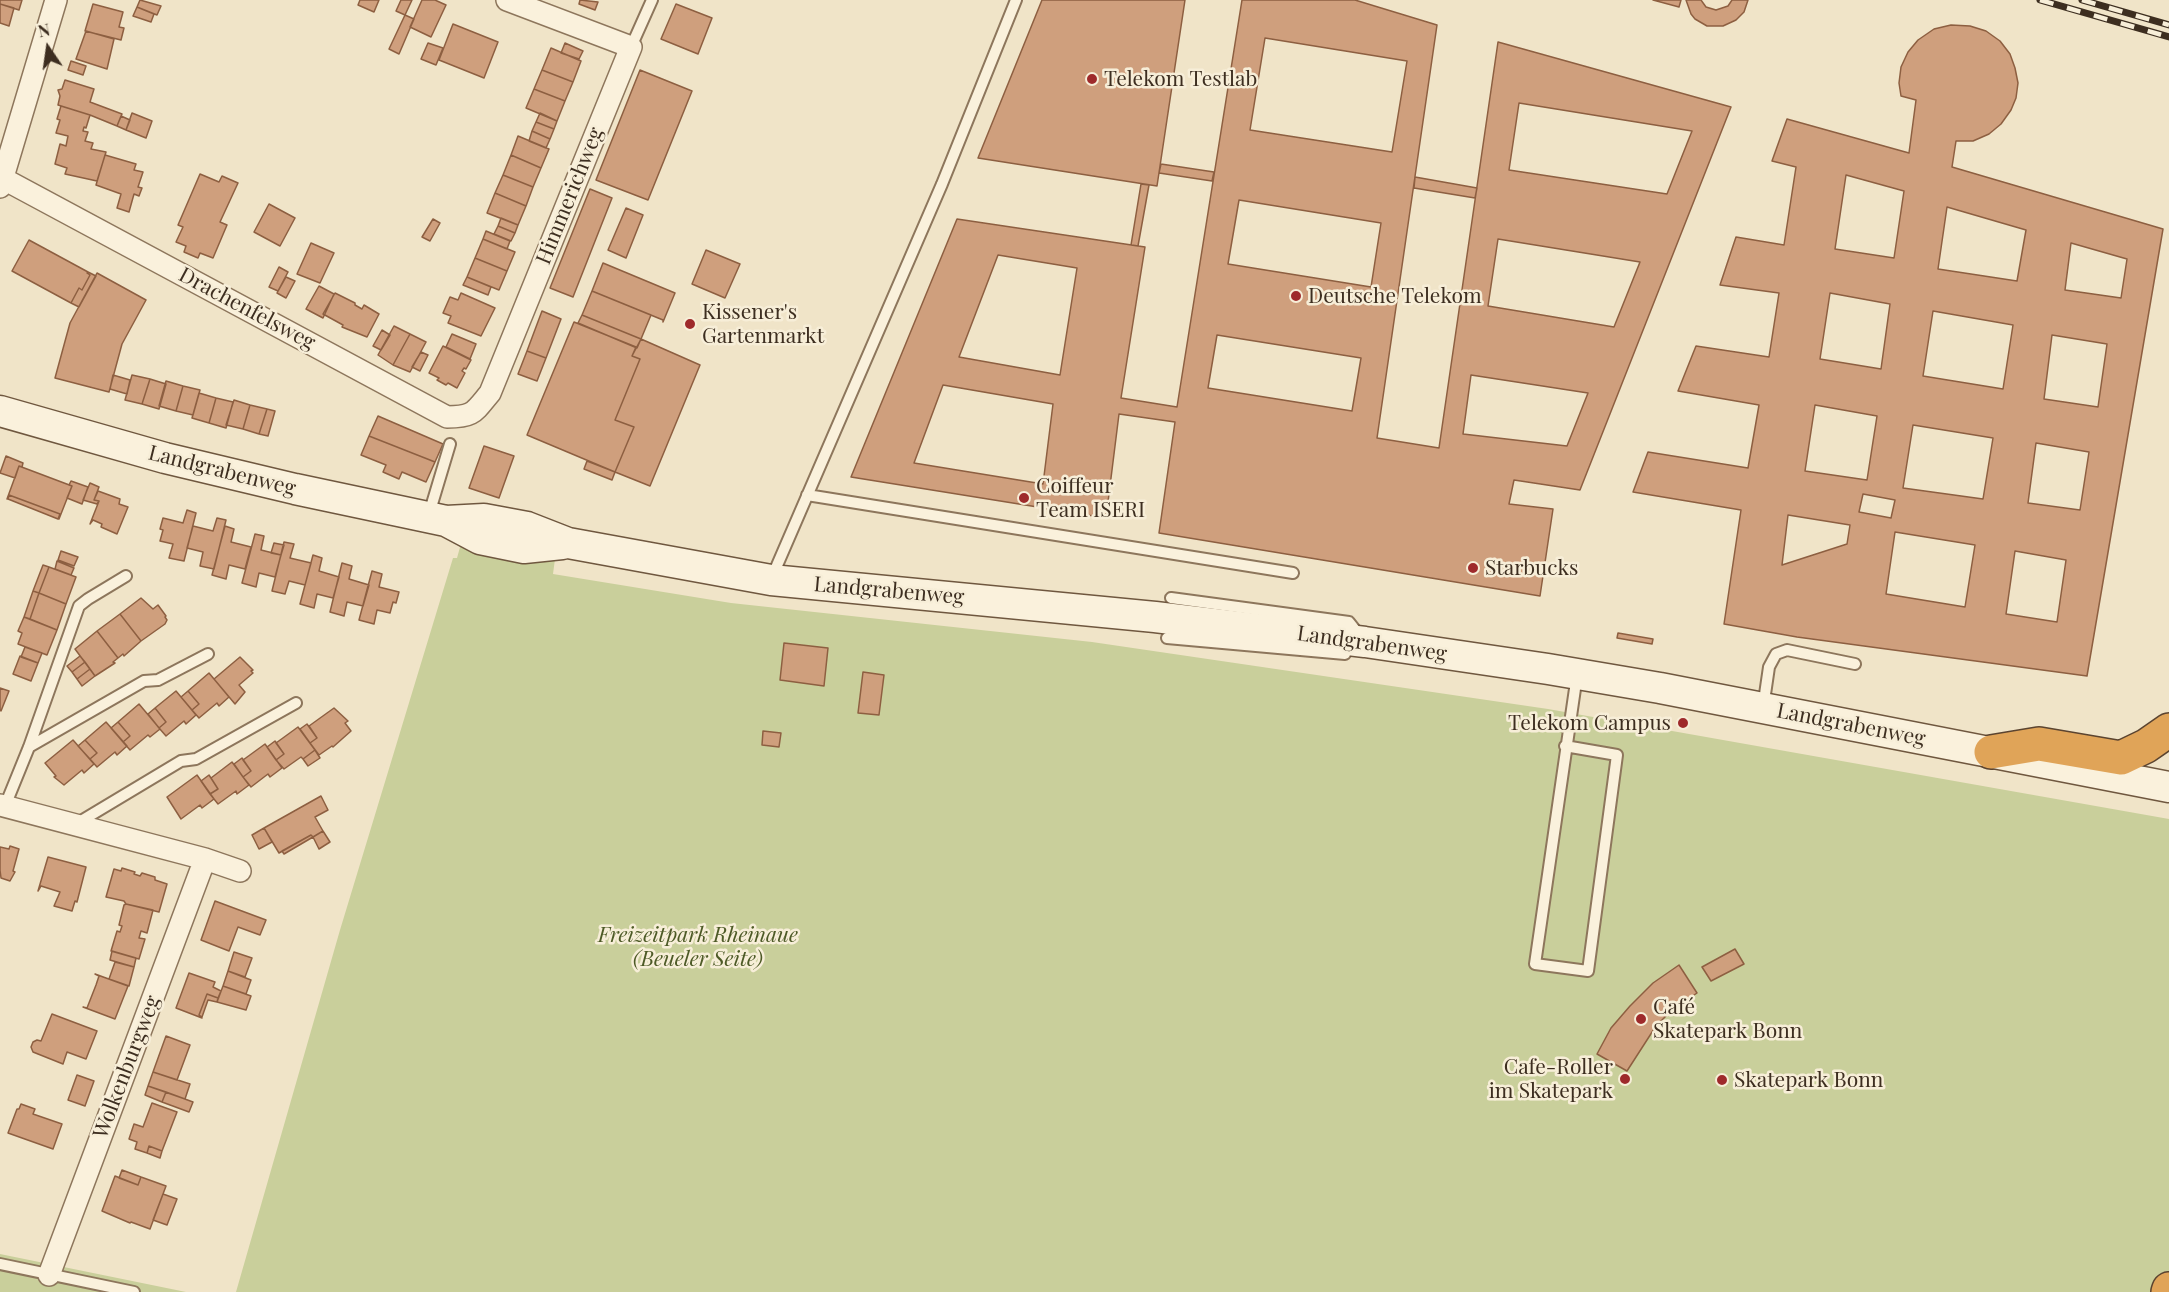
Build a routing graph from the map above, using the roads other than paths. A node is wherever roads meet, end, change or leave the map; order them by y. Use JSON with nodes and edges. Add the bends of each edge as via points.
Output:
{"nodes":[{"id":1,"x":56,"y":0,"type":"edge"},
{"id":2,"x":507,"y":0,"type":"edge"},
{"id":3,"x":652,"y":0,"type":"edge"},
{"id":4,"x":1016,"y":0,"type":"edge"},
{"id":5,"x":631,"y":48,"type":"junction"},
{"id":6,"x":1,"y":181,"type":"edge"},
{"id":7,"x":490,"y":393,"type":"joint"},
{"id":8,"x":0,"y":411,"type":"edge"},
{"id":9,"x":450,"y":444,"type":"dead end"},
{"id":10,"x":807,"y":495,"type":"junction"},
{"id":11,"x":437,"y":519,"type":"junction"},
{"id":12,"x":1293,"y":573,"type":"dead end"},
{"id":13,"x":126,"y":576,"type":"dead end"},
{"id":14,"x":771,"y":580,"type":"junction"},
{"id":15,"x":1171,"y":598,"type":"dead end"},
{"id":16,"x":1167,"y":638,"type":"dead end"},
{"id":17,"x":1365,"y":642,"type":"junction"},
{"id":18,"x":208,"y":654,"type":"dead end"},
{"id":19,"x":1855,"y":664,"type":"dead end"},
{"id":20,"x":1577,"y":674,"type":"junction"},
{"id":21,"x":296,"y":703,"type":"dead end"},
{"id":22,"x":1763,"y":708,"type":"junction"},
{"id":23,"x":2169,"y":730,"type":"edge"},
{"id":24,"x":29,"y":747,"type":"junction"},
{"id":25,"x":1565,"y":747,"type":"junction"},
{"id":26,"x":1991,"y":752,"type":"junction"},
{"id":27,"x":2169,"y":787,"type":"edge"},
{"id":28,"x":2,"y":805,"type":"edge"},
{"id":29,"x":76,"y":824,"type":"junction"},
{"id":30,"x":206,"y":859,"type":"junction"},
{"id":31,"x":240,"y":871,"type":"dead end"},
{"id":32,"x":0,"y":1264,"type":"edge"},
{"id":33,"x":49,"y":1275,"type":"junction"},
{"id":34,"x":134,"y":1292,"type":"edge"}],
"edges":[{"from":1,"to":6,"type":"street"},
{"from":2,"to":5,"type":"street"},
{"from":3,"to":5,"type":"lane","name":"Himmerichweg"},
{"from":4,"to":10,"type":"lane","via":[[942,184]]},
{"from":5,"to":7,"type":"street","name":"Himmerichweg"},
{"from":6,"to":7,"type":"street","name":"Drachenfelsweg","via":[[447,417],[472,413]]},
{"from":8,"to":11,"type":"street","name":"Landgrabenweg","via":[[176,460]]},
{"from":9,"to":11,"type":"lane"},
{"from":10,"to":12,"type":"lane"},
{"from":10,"to":14,"type":"lane"},
{"from":11,"to":14,"type":"street","name":"Landgrabenweg","via":[[484,519],[527,527],[568,543]]},
{"from":13,"to":24,"type":"lane","via":[[79,606]]},
{"from":14,"to":17,"type":"street","name":"Landgrabenweg","via":[[1155,617]]},
{"from":15,"to":17,"type":"lane","via":[[1349,622]]},
{"from":16,"to":17,"type":"lane","via":[[1344,654]]},
{"from":17,"to":20,"type":"street","name":"Landgrabenweg"},
{"from":18,"to":24,"type":"lane","via":[[158,680],[144,681]]},
{"from":19,"to":22,"type":"lane","via":[[1786,650],[1776,654]]},
{"from":20,"to":22,"type":"street","name":"Landgrabenweg"},
{"from":20,"to":25,"type":"lane"},
{"from":21,"to":29,"type":"lane","via":[[196,759],[181,761]]},
{"from":22,"to":26,"type":"street","name":"Landgrabenweg"},
{"from":23,"to":26,"type":"highway","via":[[2121,758],[2039,744]]},
{"from":24,"to":28,"type":"lane"},
{"from":25,"to":25,"type":"lane","via":[[1535,964],[1588,971],[1617,755]]},
{"from":26,"to":27,"type":"street","name":"Landgrabenweg"},
{"from":28,"to":29,"type":"street"},
{"from":29,"to":30,"type":"street"},
{"from":30,"to":31,"type":"street"},
{"from":30,"to":33,"type":"street","name":"Wolkenburgweg"},
{"from":32,"to":33,"type":"lane"},
{"from":33,"to":34,"type":"lane"}]}
